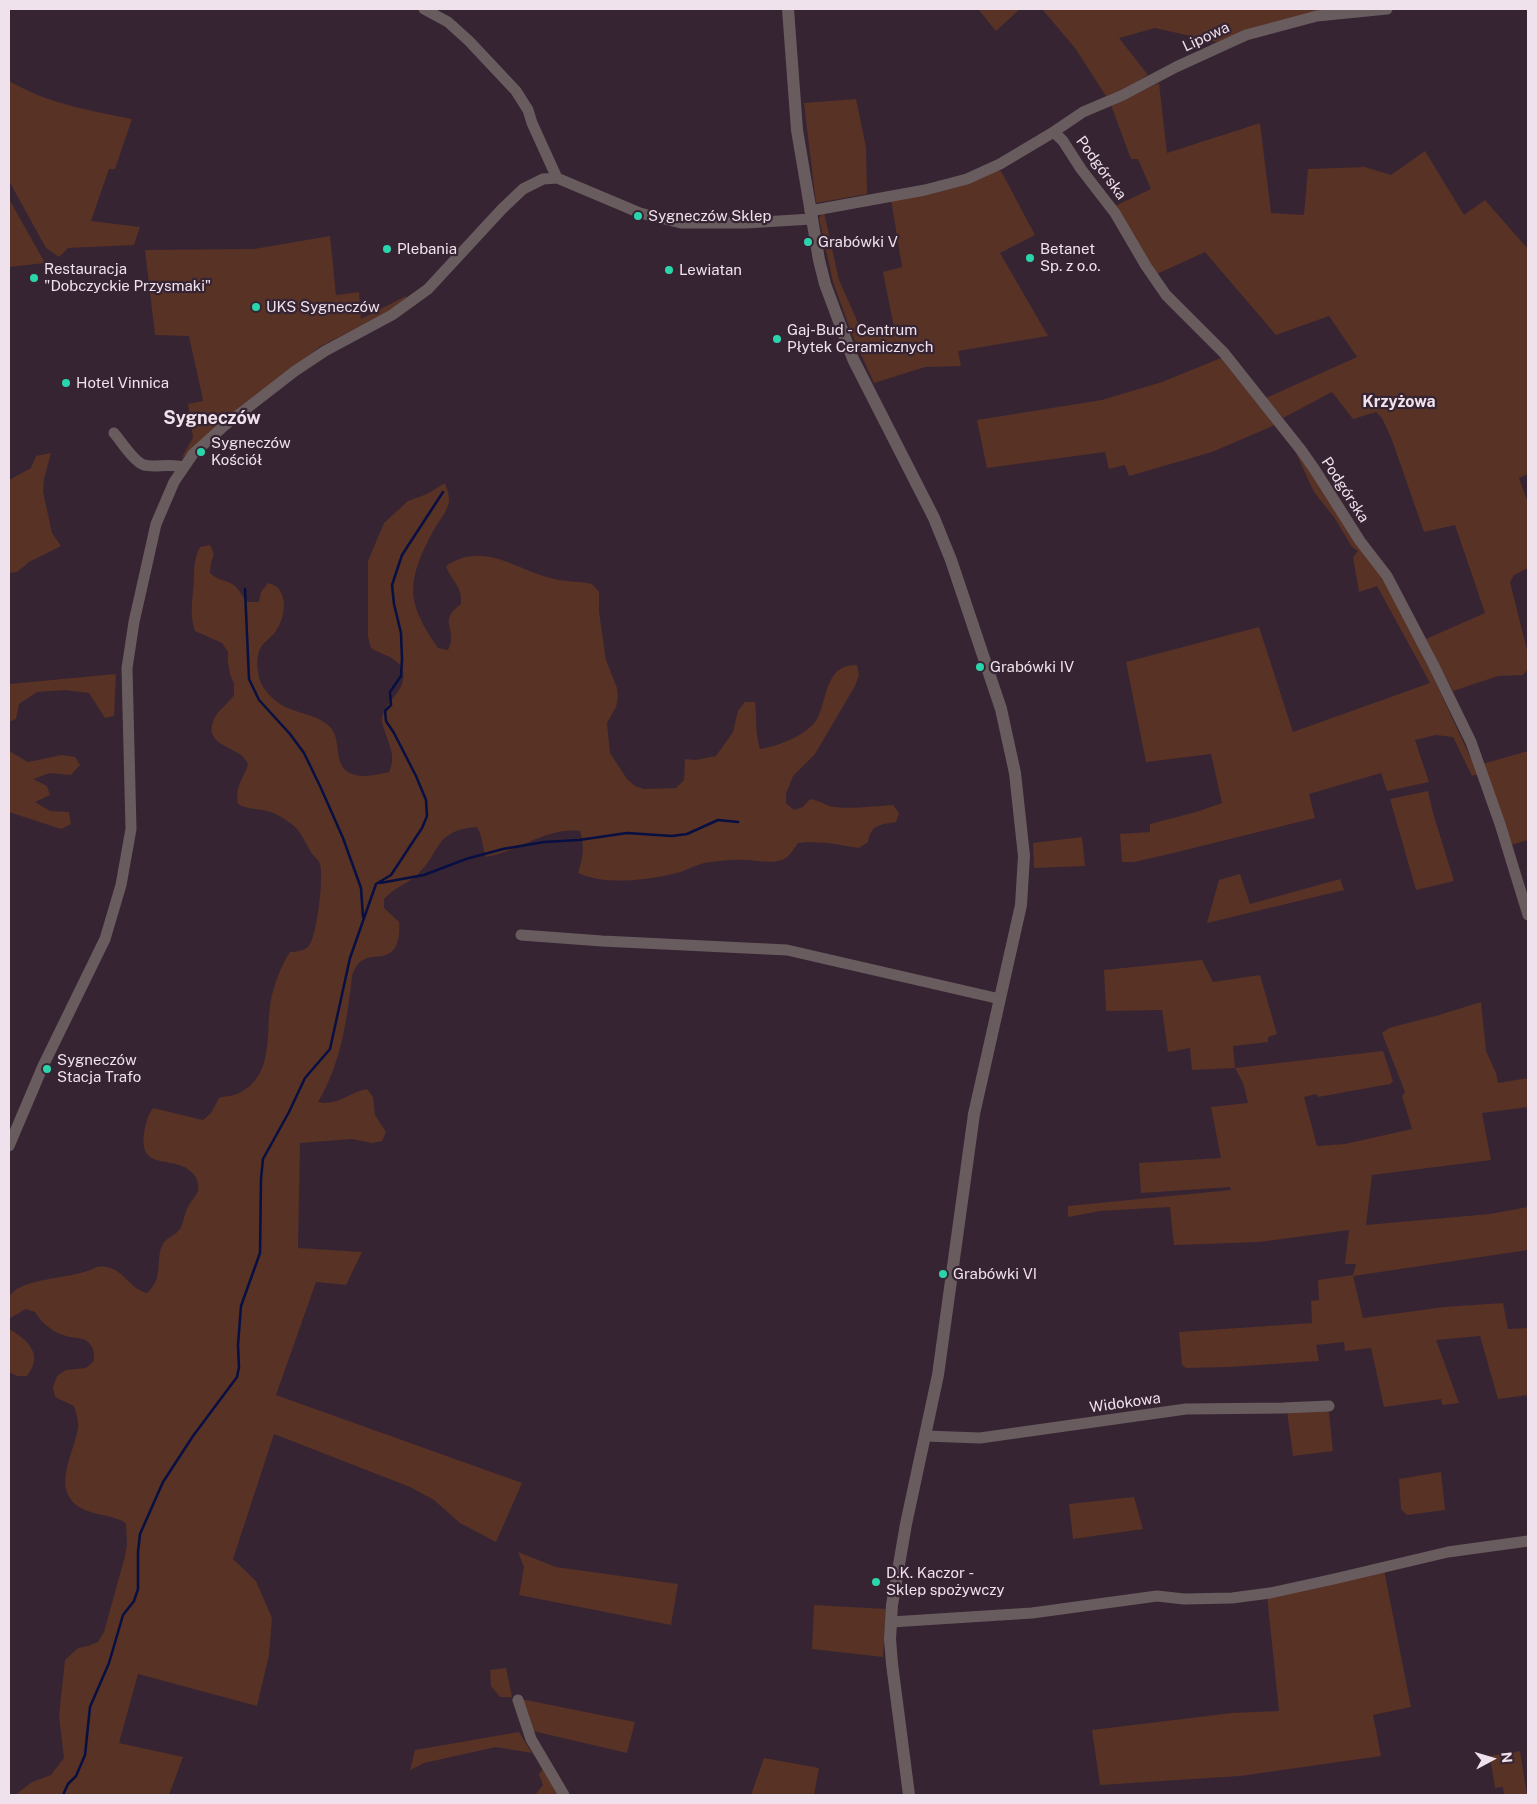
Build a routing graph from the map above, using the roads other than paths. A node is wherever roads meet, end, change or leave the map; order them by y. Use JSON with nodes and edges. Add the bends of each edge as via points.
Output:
{"nodes":[{"id":1,"x":424,"y":9,"type":"edge"},
{"id":2,"x":788,"y":9,"type":"edge"},
{"id":3,"x":1388,"y":9,"type":"edge"},
{"id":4,"x":1052,"y":133,"type":"junction"},
{"id":5,"x":556,"y":178,"type":"junction"},
{"id":6,"x":811,"y":215,"type":"junction"},
{"id":7,"x":114,"y":433,"type":"dead end"},
{"id":8,"x":183,"y":467,"type":"junction"},
{"id":9,"x":1528,"y":914,"type":"edge"},
{"id":10,"x":521,"y":935,"type":"dead end"},
{"id":11,"x":1000,"y":999,"type":"junction"},
{"id":12,"x":9,"y":1146,"type":"edge"},
{"id":13,"x":1329,"y":1406,"type":"dead end"},
{"id":14,"x":925,"y":1436,"type":"junction"},
{"id":15,"x":1528,"y":1541,"type":"edge"},
{"id":16,"x":891,"y":1622,"type":"junction"},
{"id":17,"x":518,"y":1700,"type":"dead end"},
{"id":18,"x":564,"y":1795,"type":"edge"},
{"id":19,"x":909,"y":1795,"type":"edge"}],
"edges":[{"from":1,"to":5,"type":"street","via":[[448,22],[516,91],[528,110]]},
{"from":2,"to":6,"type":"street","via":[[797,130]]},
{"from":3,"to":4,"type":"street","name":"Lipowa","via":[[1317,16],[1246,35],[1083,112]]},
{"from":4,"to":6,"type":"street","name":"Lipowa","via":[[968,179]]},
{"from":4,"to":9,"type":"street","name":"Podgórska","via":[[1063,141],[1114,213],[1166,295],[1224,353],[1301,450],[1386,576],[1471,742]]},
{"from":5,"to":6,"type":"street","name":"Lipowa","via":[[640,213],[681,224],[746,223]]},
{"from":5,"to":8,"type":"street","via":[[543,179],[522,189],[426,291],[392,315],[295,371],[224,426]]},
{"from":6,"to":11,"type":"street","via":[[818,260],[843,336],[934,518],[993,682],[1008,735],[1024,866],[1021,905]]},
{"from":7,"to":8,"type":"street","via":[[134,458],[144,465],[174,464]]},
{"from":8,"to":12,"type":"street","via":[[156,524],[127,668],[132,829],[121,885],[105,939],[43,1066]]},
{"from":10,"to":11,"type":"street","via":[[787,950]]},
{"from":11,"to":14,"type":"street","via":[[974,1114],[938,1375]]},
{"from":13,"to":14,"type":"street","name":"Widokowa","via":[[1186,1409],[980,1438]]},
{"from":14,"to":16,"type":"street","via":[[904,1534]]},
{"from":15,"to":16,"type":"street","via":[[1448,1552],[1270,1593],[1232,1598],[1157,1596],[1032,1613]]},
{"from":16,"to":19,"type":"street","via":[[893,1678]]},
{"from":17,"to":18,"type":"street","via":[[530,1739]]}]}
